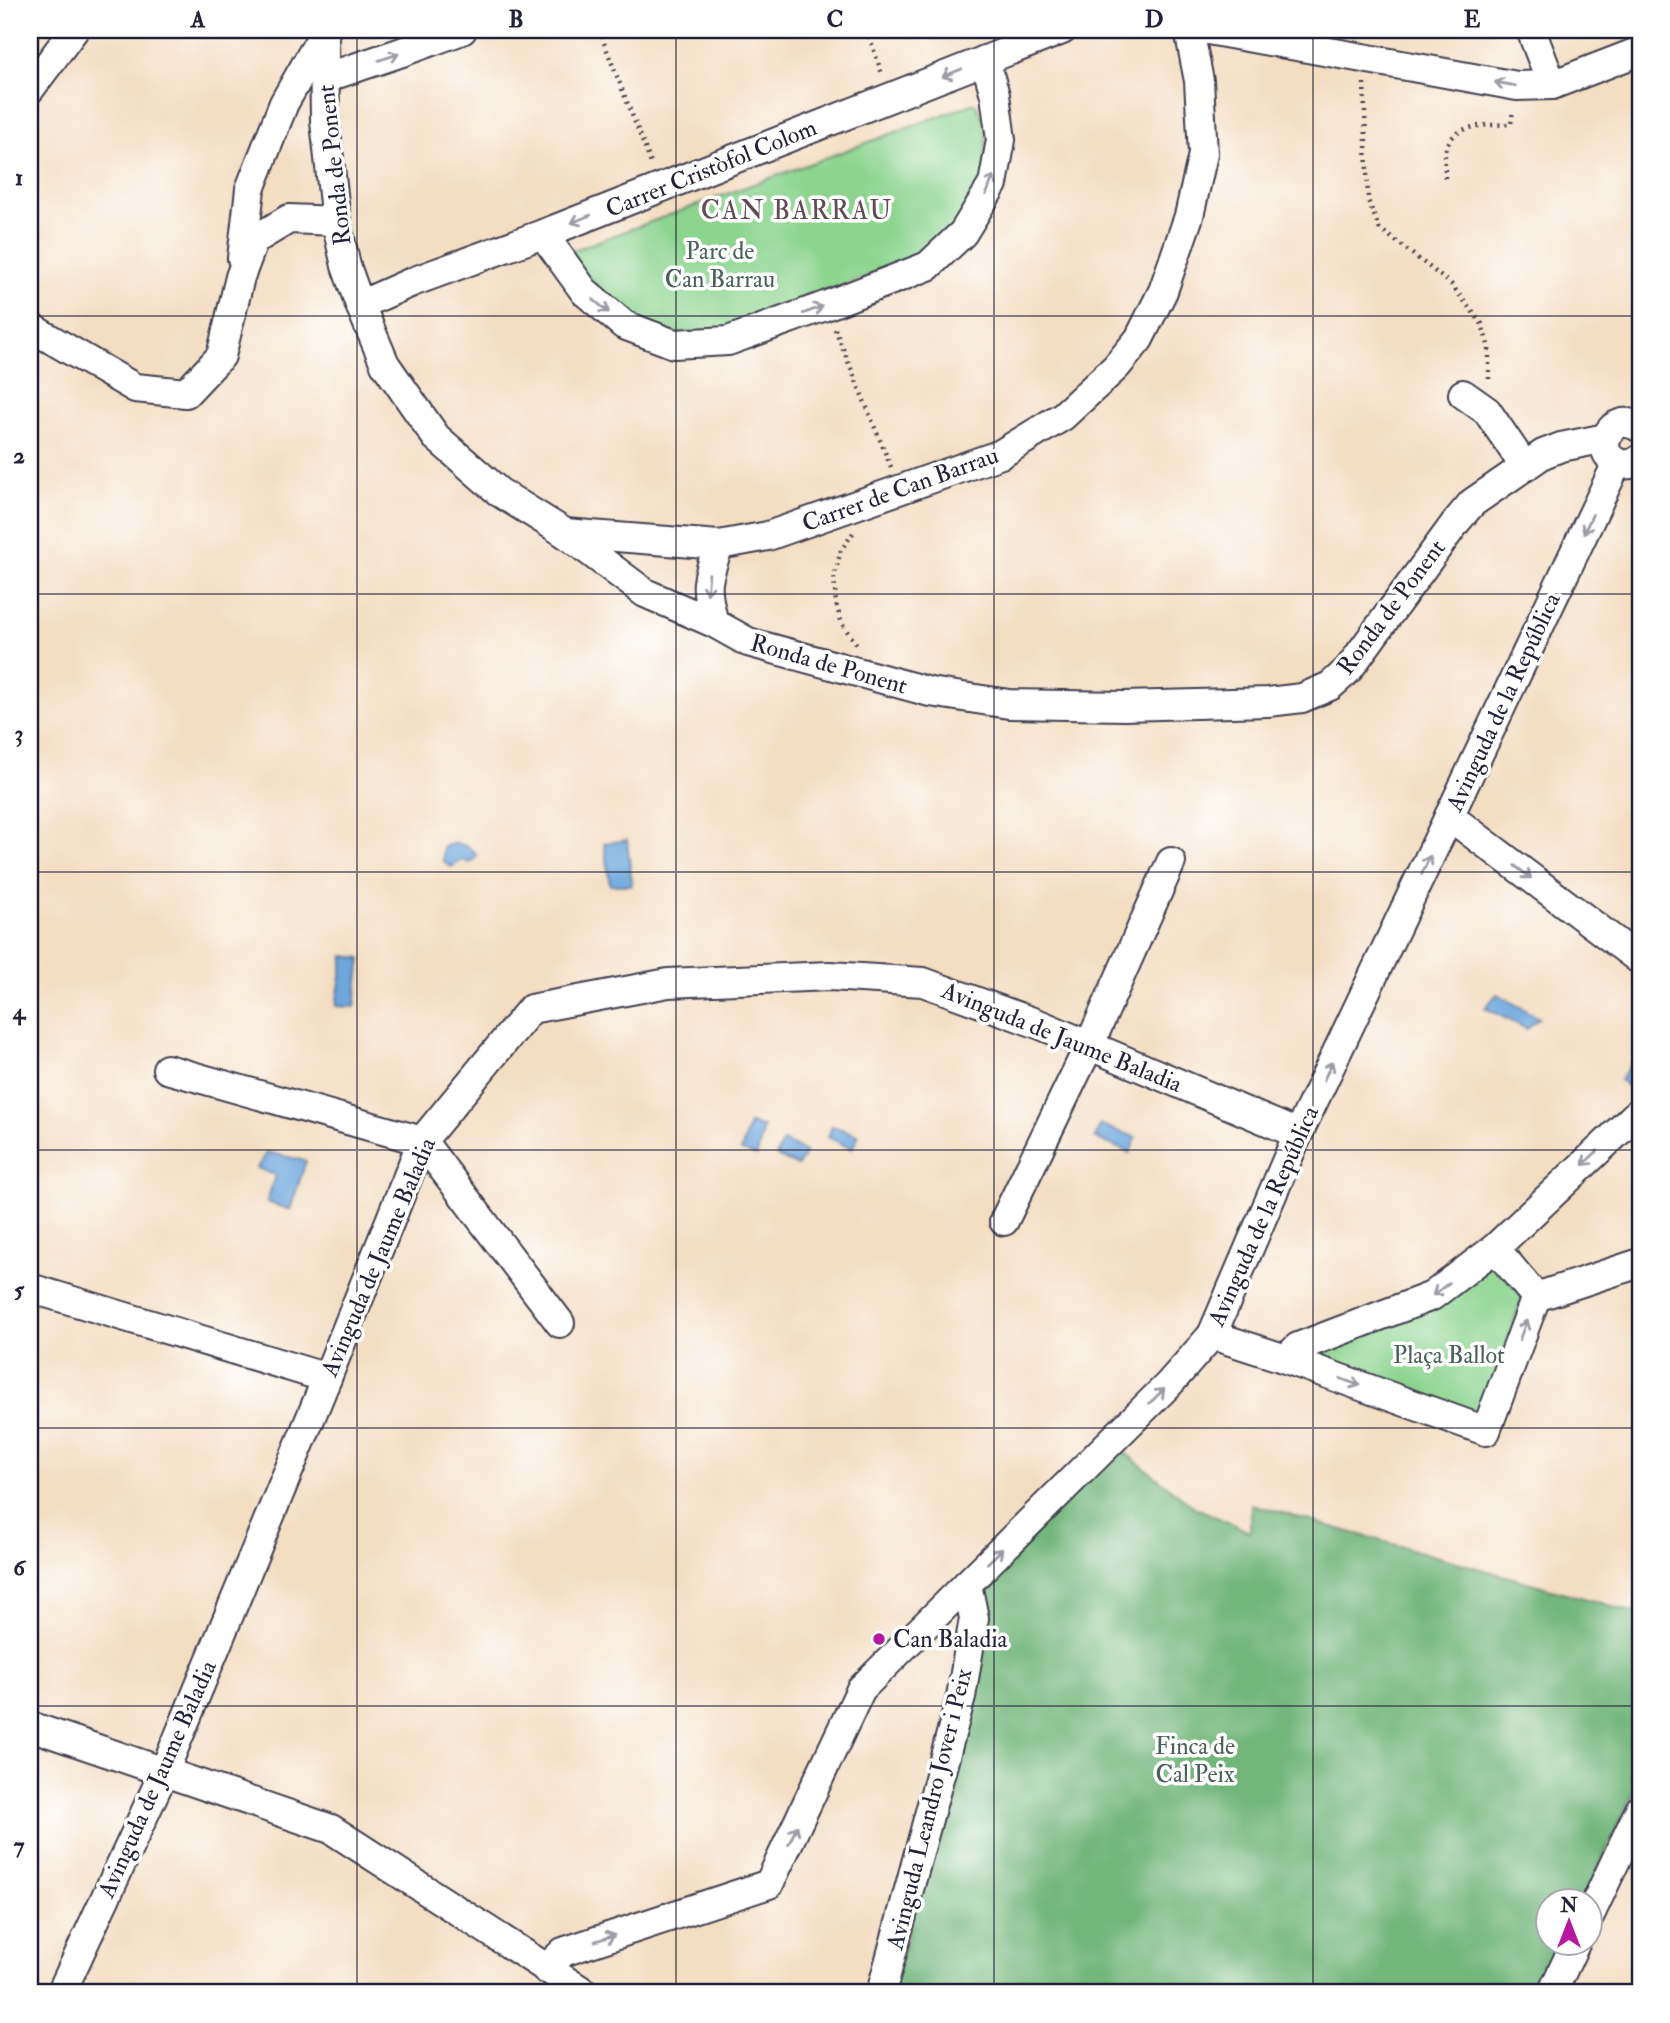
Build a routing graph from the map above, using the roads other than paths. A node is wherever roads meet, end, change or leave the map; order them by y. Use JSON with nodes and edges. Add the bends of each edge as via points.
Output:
{"nodes":[{"id":1,"x":74,"y":30,"type":"edge"},
{"id":2,"x":462,"y":30,"type":"edge"},
{"id":3,"x":1062,"y":30,"type":"edge"},
{"id":4,"x":1189,"y":30,"type":"edge"},
{"id":5,"x":1208,"y":30,"type":"edge"},
{"id":6,"x":1531,"y":30,"type":"edge"},
{"id":7,"x":325,"y":32,"type":"edge"},
{"id":8,"x":1640,"y":51,"type":"edge"},
{"id":9,"x":985,"y":60,"type":"junction"},
{"id":10,"x":324,"y":78,"type":"junction"},
{"id":11,"x":1552,"y":85,"type":"junction"},
{"id":12,"x":30,"y":89,"type":"edge"},
{"id":13,"x":336,"y":221,"type":"junction"},
{"id":14,"x":543,"y":234,"type":"junction"},
{"id":15,"x":240,"y":277,"type":"junction"},
{"id":16,"x":360,"y":305,"type":"junction"},
{"id":17,"x":30,"y":327,"type":"edge"},
{"id":18,"x":1463,"y":394,"type":"dead end"},
{"id":19,"x":1639,"y":426,"type":"edge"},
{"id":20,"x":1628,"y":457,"type":"edge"},
{"id":21,"x":1525,"y":467,"type":"junction"},
{"id":22,"x":565,"y":533,"type":"junction"},
{"id":23,"x":719,"y":545,"type":"junction"},
{"id":24,"x":714,"y":623,"type":"junction"},
{"id":25,"x":1449,"y":816,"type":"junction"},
{"id":26,"x":1171,"y":862,"type":"dead end"},
{"id":27,"x":1640,"y":960,"type":"edge"},
{"id":28,"x":1089,"y":1046,"type":"junction"},
{"id":29,"x":167,"y":1069,"type":"dead end"},
{"id":30,"x":1640,"y":1111,"type":"edge"},
{"id":31,"x":1298,"y":1134,"type":"junction"},
{"id":32,"x":422,"y":1141,"type":"junction"},
{"id":33,"x":1004,"y":1221,"type":"dead end"},
{"id":34,"x":1495,"y":1248,"type":"junction"},
{"id":35,"x":1640,"y":1263,"type":"edge"},
{"id":36,"x":30,"y":1288,"type":"edge"},
{"id":37,"x":1536,"y":1297,"type":"junction"},
{"id":38,"x":560,"y":1324,"type":"dead end"},
{"id":39,"x":1212,"y":1335,"type":"junction"},
{"id":40,"x":1286,"y":1359,"type":"junction"},
{"id":41,"x":327,"y":1378,"type":"junction"},
{"id":42,"x":967,"y":1584,"type":"junction"},
{"id":43,"x":30,"y":1726,"type":"edge"},
{"id":44,"x":164,"y":1772,"type":"junction"},
{"id":45,"x":1640,"y":1809,"type":"edge"},
{"id":46,"x":1604,"y":1886,"type":"edge"},
{"id":47,"x":1569,"y":1956,"type":"edge"},
{"id":48,"x":545,"y":1981,"type":"edge"},
{"id":49,"x":61,"y":1993,"type":"edge"},
{"id":50,"x":585,"y":1993,"type":"edge"},
{"id":51,"x":881,"y":1993,"type":"edge"},
{"id":52,"x":1552,"y":1993,"type":"edge"}],
"edges":[{"from":1,"to":12,"type":"street"},
{"from":10,"to":2,"type":"street","one_way":true},
{"from":3,"to":9,"type":"street","name":"Carrer Cristòfol Colom"},
{"from":4,"to":23,"type":"street","name":"Carrer de Can Barrau","via":[[1199,81],[1203,154],[1189,216],[1163,291],[1139,340],[1116,367],[1063,416],[1001,454],[768,536]]},
{"from":11,"to":5,"type":"street","one_way":true,"via":[[1517,86]]},
{"from":6,"to":11,"type":"street"},
{"from":7,"to":10,"type":"street","name":"Ronda de Ponent"},
{"from":7,"to":15,"type":"street","via":[[284,103],[250,189]]},
{"from":8,"to":11,"type":"street"},
{"from":9,"to":14,"type":"street","name":"Carrer Cristòfol Colom","one_way":true},
{"from":14,"to":9,"type":"street","one_way":true,"via":[[584,291],[624,325],[674,344],[728,341],[928,266],[963,233],[993,184],[1001,140]]},
{"from":10,"to":13,"type":"street","name":"Ronda de Ponent"},
{"from":13,"to":15,"type":"street","via":[[289,219],[254,240]]},
{"from":13,"to":16,"type":"street","name":"Ronda de Ponent"},
{"from":14,"to":16,"type":"street","name":"Carrer Cristòfol Colom"},
{"from":15,"to":17,"type":"street","via":[[221,356],[186,393],[135,388]]},
{"from":16,"to":22,"type":"street","name":"Ronda de Ponent","via":[[386,365],[436,437],[499,492]]},
{"from":18,"to":21,"type":"street","via":[[1487,411]]},
{"from":19,"to":20,"type":"street","name":"Ronda de Ponent","via":[[1621,424],[1610,430]]},
{"from":20,"to":21,"type":"street","name":"Ronda de Ponent","via":[[1562,447]]},
{"from":20,"to":25,"type":"street","name":"Avinguda de la República","one_way":true},
{"from":21,"to":24,"type":"street","name":"Ronda de Ponent","via":[[1472,503],[1348,670],[1330,686],[1302,698],[1124,706],[1009,705],[930,692],[748,642]]},
{"from":22,"to":23,"type":"street","name":"Carrer de Can Barrau"},
{"from":22,"to":24,"type":"street","name":"Ronda de Ponent","via":[[645,593]]},
{"from":23,"to":24,"type":"street","one_way":true,"via":[[707,577]]},
{"from":25,"to":27,"type":"street","one_way":true},
{"from":31,"to":25,"type":"street","name":"Avinguda de la República","one_way":true},
{"from":26,"to":28,"type":"street"},
{"from":28,"to":31,"type":"street","name":"Avinguda de Jaume Baladia"},
{"from":28,"to":32,"type":"street","name":"Avinguda de Jaume Baladia","via":[[923,982],[831,976],[668,983],[531,1009]]},
{"from":28,"to":33,"type":"street"},
{"from":29,"to":32,"type":"street"},
{"from":30,"to":34,"type":"street","one_way":true},
{"from":31,"to":39,"type":"street","name":"Avinguda de la República"},
{"from":32,"to":38,"type":"street"},
{"from":32,"to":41,"type":"street","name":"Avinguda de Jaume Baladia"},
{"from":34,"to":37,"type":"street"},
{"from":34,"to":40,"type":"street","one_way":true,"via":[[1432,1296],[1298,1347]]},
{"from":35,"to":37,"type":"street"},
{"from":36,"to":41,"type":"street"},
{"from":40,"to":37,"type":"street","one_way":true,"via":[[1486,1431]]},
{"from":39,"to":40,"type":"street"},
{"from":42,"to":39,"type":"street","name":"Avinguda de la República","one_way":true,"via":[[1169,1384]]},
{"from":41,"to":44,"type":"street","name":"Avinguda de Jaume Baladia"},
{"from":48,"to":42,"type":"street","name":"Avinguda de la República","one_way":true,"via":[[563,1952],[769,1884],[861,1689]]},
{"from":42,"to":51,"type":"street","name":"Avinguda Leandro Jover i Peix","via":[[974,1618],[961,1697]]},
{"from":43,"to":44,"type":"street"},
{"from":44,"to":48,"type":"street","via":[[331,1829]]},
{"from":44,"to":49,"type":"street","name":"Avinguda de Jaume Baladia"},
{"from":45,"to":46,"type":"street"},
{"from":47,"to":52,"type":"street"},
{"from":48,"to":50,"type":"street"}]}
